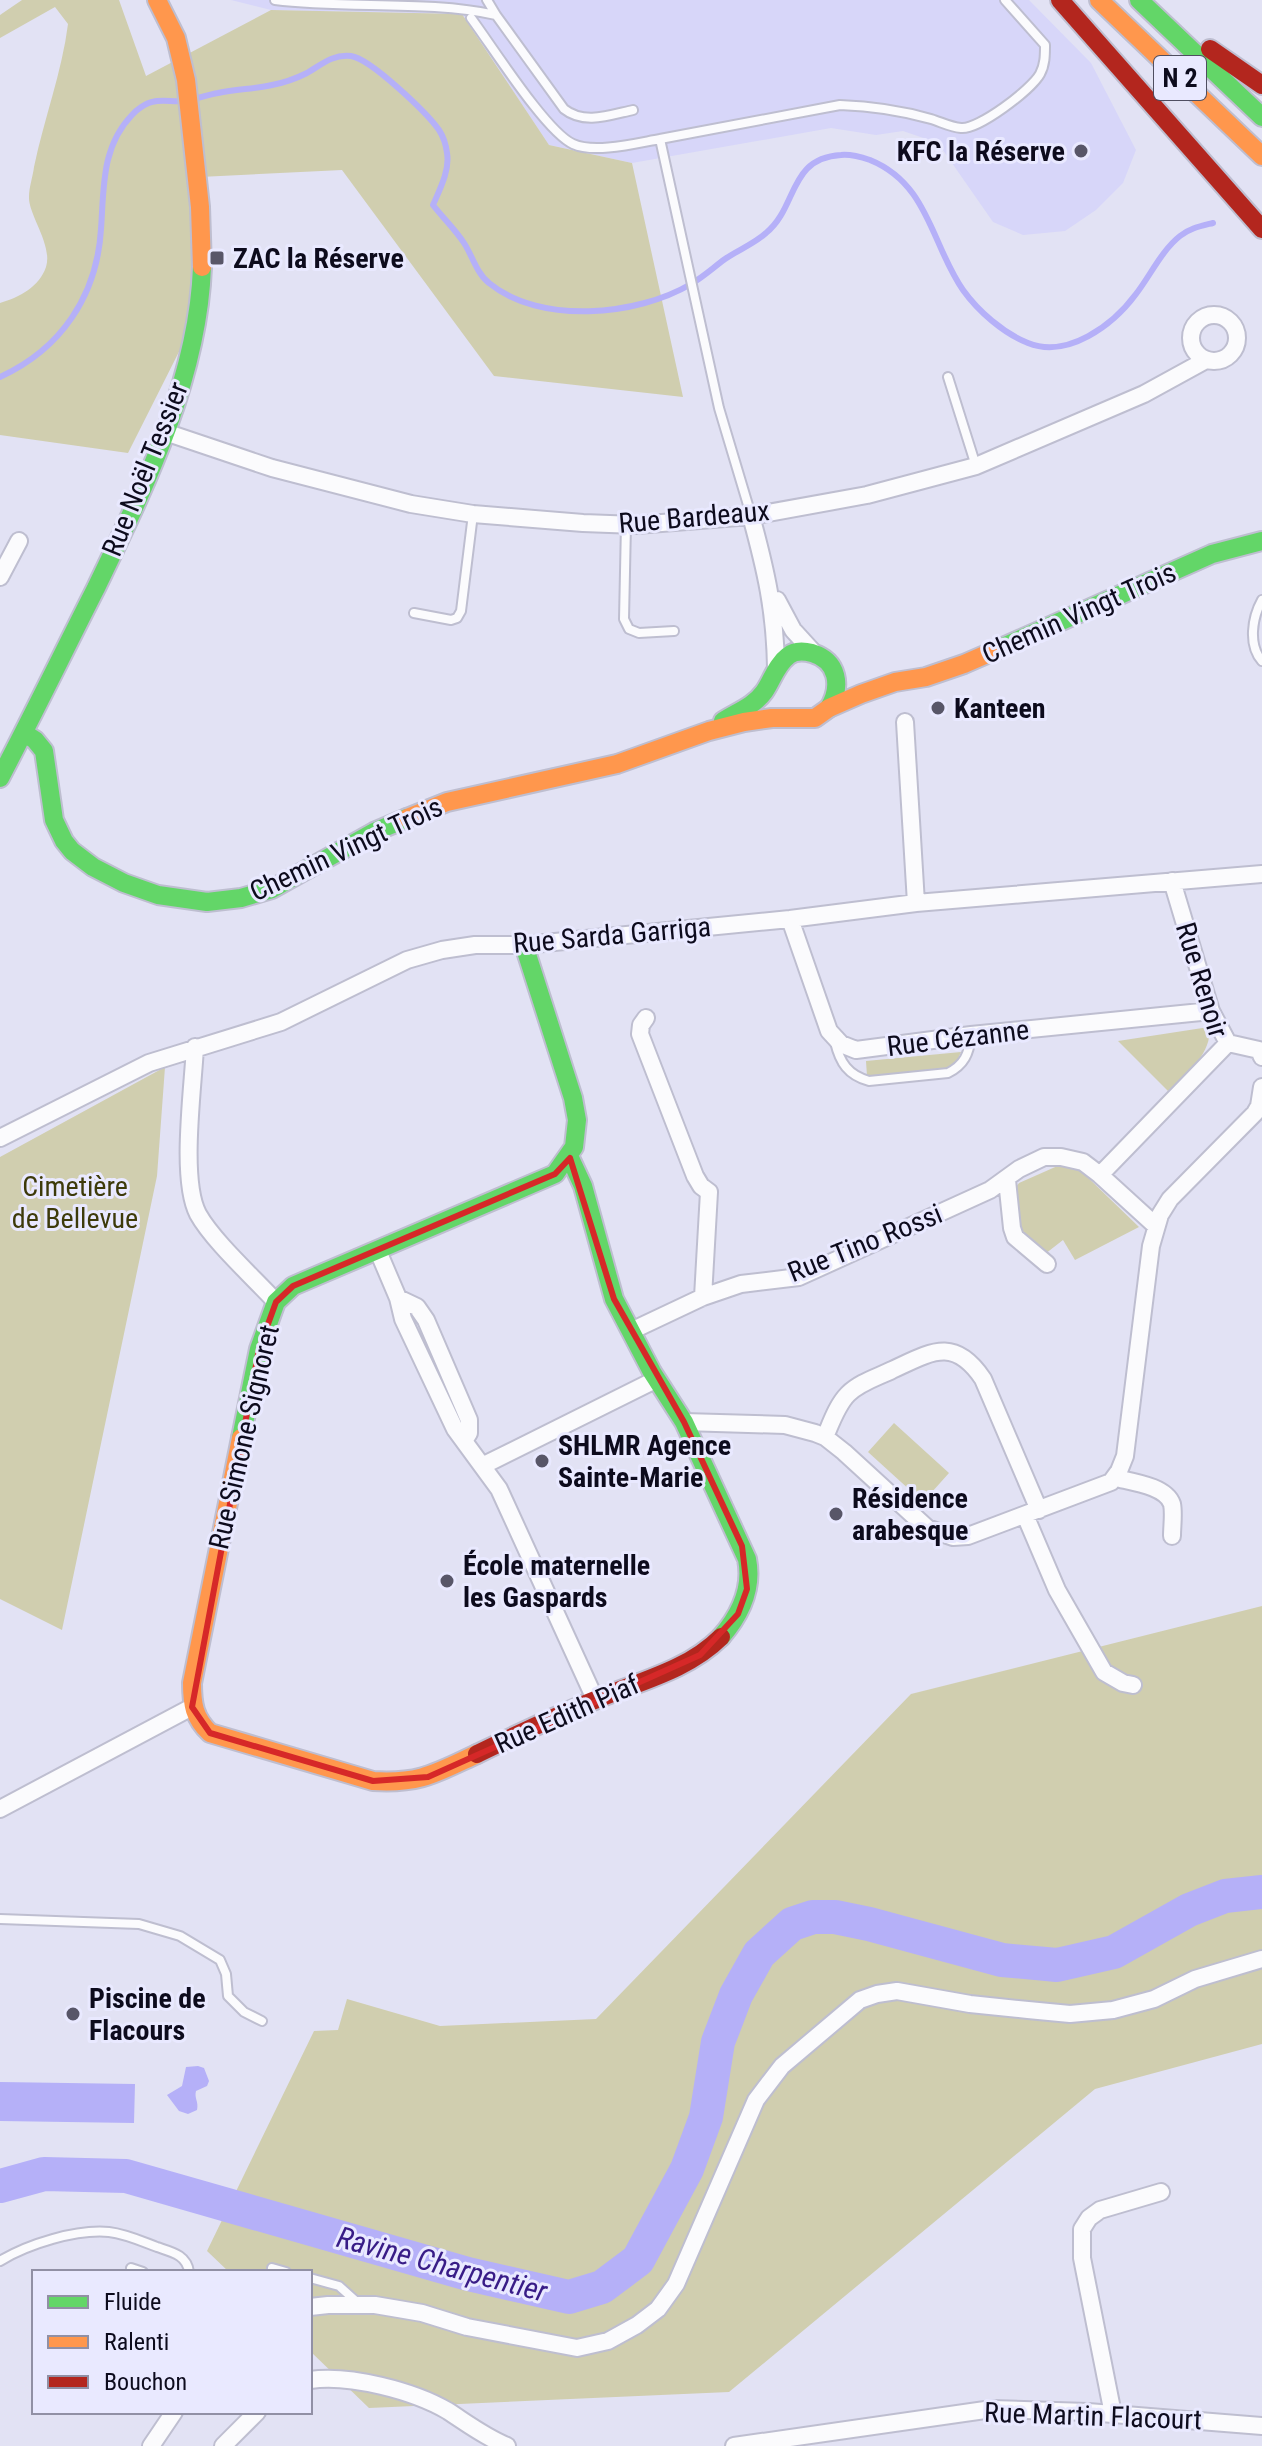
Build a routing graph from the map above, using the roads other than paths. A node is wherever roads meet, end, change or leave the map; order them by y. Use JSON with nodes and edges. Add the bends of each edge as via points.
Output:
{"nodes":[{"id":1,"x":157,"y":0,"type":"edge"},
{"id":2,"x":275,"y":0,"type":"edge"},
{"id":3,"x":487,"y":0,"type":"edge"},
{"id":4,"x":1005,"y":0,"type":"edge"},
{"id":5,"x":1060,"y":0,"type":"edge"},
{"id":6,"x":1099,"y":0,"type":"edge"},
{"id":7,"x":1139,"y":0,"type":"edge"},
{"id":8,"x":496,"y":15,"type":"junction"},
{"id":9,"x":471,"y":18,"type":"dead end"},
{"id":10,"x":1262,"y":85,"type":"edge"},
{"id":11,"x":633,"y":110,"type":"dead end"},
{"id":12,"x":1262,"y":117,"type":"edge"},
{"id":13,"x":660,"y":139,"type":"junction"},
{"id":14,"x":1262,"y":156,"type":"edge"},
{"id":15,"x":1262,"y":229,"type":"edge"},
{"id":16,"x":1206,"y":360,"type":"dead end"},
{"id":17,"x":948,"y":377,"type":"dead end"},
{"id":18,"x":165,"y":432,"type":"junction"},
{"id":19,"x":976,"y":466,"type":"junction"},
{"id":20,"x":473,"y":514,"type":"junction"},
{"id":21,"x":751,"y":516,"type":"junction"},
{"id":22,"x":626,"y":524,"type":"junction"},
{"id":23,"x":19,"y":541,"type":"dead end"},
{"id":24,"x":1262,"y":541,"type":"edge"},
{"id":25,"x":0,"y":577,"type":"edge"},
{"id":26,"x":769,"y":584,"type":"junction"},
{"id":27,"x":1262,"y":600,"type":"edge"},
{"id":28,"x":414,"y":613,"type":"dead end"},
{"id":29,"x":674,"y":631,"type":"dead end"},
{"id":30,"x":814,"y":653,"type":"junction"},
{"id":31,"x":1262,"y":661,"type":"edge"},
{"id":32,"x":833,"y":669,"type":"junction"},
{"id":33,"x":773,"y":675,"type":"junction"},
{"id":34,"x":895,"y":682,"type":"junction"},
{"id":35,"x":829,"y":708,"type":"junction"},
{"id":36,"x":799,"y":719,"type":"junction"},
{"id":37,"x":905,"y":722,"type":"dead end"},
{"id":38,"x":709,"y":731,"type":"junction"},
{"id":39,"x":24,"y":733,"type":"junction"},
{"id":40,"x":0,"y":778,"type":"edge"},
{"id":41,"x":1262,"y":874,"type":"edge"},
{"id":42,"x":1172,"y":881,"type":"junction"},
{"id":43,"x":916,"y":903,"type":"junction"},
{"id":44,"x":790,"y":919,"type":"junction"},
{"id":45,"x":524,"y":945,"type":"junction"},
{"id":46,"x":1211,"y":1011,"type":"junction"},
{"id":47,"x":646,"y":1018,"type":"dead end"},
{"id":48,"x":971,"y":1035,"type":"junction"},
{"id":49,"x":834,"y":1038,"type":"junction"},
{"id":50,"x":1228,"y":1043,"type":"junction"},
{"id":51,"x":195,"y":1047,"type":"junction"},
{"id":52,"x":1262,"y":1057,"type":"edge"},
{"id":53,"x":1262,"y":1087,"type":"edge"},
{"id":54,"x":0,"y":1138,"type":"edge"},
{"id":55,"x":570,"y":1158,"type":"junction"},
{"id":56,"x":1100,"y":1175,"type":"junction"},
{"id":57,"x":1007,"y":1180,"type":"junction"},
{"id":58,"x":1156,"y":1226,"type":"junction"},
{"id":59,"x":378,"y":1251,"type":"junction"},
{"id":60,"x":1047,"y":1264,"type":"dead end"},
{"id":61,"x":703,"y":1297,"type":"junction"},
{"id":62,"x":276,"y":1302,"type":"junction"},
{"id":63,"x":631,"y":1331,"type":"junction"},
{"id":64,"x":657,"y":1379,"type":"junction"},
{"id":65,"x":684,"y":1422,"type":"junction"},
{"id":66,"x":825,"y":1437,"type":"junction"},
{"id":67,"x":482,"y":1466,"type":"junction"},
{"id":68,"x":1116,"y":1478,"type":"junction"},
{"id":69,"x":1032,"y":1512,"type":"junction"},
{"id":70,"x":1172,"y":1536,"type":"dead end"},
{"id":71,"x":1133,"y":1685,"type":"dead end"},
{"id":72,"x":595,"y":1699,"type":"junction"},
{"id":73,"x":192,"y":1707,"type":"junction"},
{"id":74,"x":0,"y":1809,"type":"edge"},
{"id":75,"x":0,"y":1919,"type":"edge"},
{"id":76,"x":1262,"y":1959,"type":"edge"},
{"id":77,"x":262,"y":2021,"type":"dead end"},
{"id":78,"x":1161,"y":2192,"type":"dead end"},
{"id":79,"x":0,"y":2261,"type":"edge"},
{"id":80,"x":131,"y":2268,"type":"dead end"},
{"id":81,"x":272,"y":2268,"type":"dead end"},
{"id":82,"x":137,"y":2270,"type":"edge"},
{"id":83,"x":189,"y":2270,"type":"edge"},
{"id":84,"x":279,"y":2270,"type":"edge"},
{"id":85,"x":312,"y":2279,"type":"edge"},
{"id":86,"x":361,"y":2305,"type":"junction"},
{"id":87,"x":312,"y":2307,"type":"edge"},
{"id":88,"x":312,"y":2380,"type":"edge"},
{"id":89,"x":173,"y":2414,"type":"edge"},
{"id":90,"x":255,"y":2414,"type":"edge"},
{"id":91,"x":1113,"y":2414,"type":"junction"},
{"id":92,"x":1262,"y":2426,"type":"edge"},
{"id":93,"x":801,"y":2441,"type":"edge"},
{"id":94,"x":151,"y":2446,"type":"edge"},
{"id":95,"x":223,"y":2446,"type":"edge"},
{"id":96,"x":507,"y":2446,"type":"edge"},
{"id":97,"x":734,"y":2446,"type":"edge"}],
"edges":[{"from":1,"to":18,"type":"main road","name":"Rue Noël Tessier","via":[[182,62],[200,200],[202,271],[188,361]]},
{"from":2,"to":8,"type":"lane","via":[[446,6]]},
{"from":3,"to":8,"type":"lane"},
{"from":4,"to":13,"type":"lane","via":[[1045,45],[1045,60],[1030,87],[980,124],[951,126],[840,105]]},
{"from":5,"to":15,"type":"main road"},
{"from":6,"to":14,"type":"main road","number":"N 2"},
{"from":7,"to":10,"type":"main road"},
{"from":7,"to":12,"type":"main road","number":"N 2"},
{"from":8,"to":11,"type":"lane","via":[[571,114],[589,118]]},
{"from":9,"to":13,"type":"lane","via":[[554,131],[575,145],[610,147]]},
{"from":13,"to":21,"type":"lane","via":[[719,408]]},
{"from":16,"to":19,"type":"street","name":"Rue Bardeaux","via":[[1144,394]]},
{"from":17,"to":19,"type":"lane"},
{"from":18,"to":20,"type":"street","name":"Rue Bardeaux","via":[[272,468],[411,504]]},
{"from":18,"to":39,"type":"main road","name":"Rue Noël Tessier"},
{"from":19,"to":21,"type":"street","name":"Rue Bardeaux","via":[[867,495]]},
{"from":20,"to":22,"type":"street","name":"Rue Bardeaux"},
{"from":20,"to":28,"type":"lane","via":[[457,618]]},
{"from":21,"to":22,"type":"street","name":"Rue Bardeaux"},
{"from":21,"to":26,"type":"street"},
{"from":22,"to":29,"type":"lane","via":[[624,619],[639,633]]},
{"from":23,"to":25,"type":"street"},
{"from":24,"to":34,"type":"main road","name":"Chemin Vingt Trois","via":[[1212,554],[964,664]]},
{"from":26,"to":30,"type":"street","via":[[793,630]]},
{"from":26,"to":33,"type":"street"},
{"from":27,"to":31,"type":"lane","via":[[1253,643]]},
{"from":30,"to":32,"type":"main road","name":"Chemin Vingt Trois"},
{"from":30,"to":33,"type":"main road","name":"Chemin Vingt Trois","via":[[789,656]]},
{"from":32,"to":34,"type":"main road","name":"Chemin Vingt Trois"},
{"from":32,"to":35,"type":"main road","via":[[837,693]]},
{"from":33,"to":36,"type":"main road","via":[[773,699],[783,712]]},
{"from":33,"to":38,"type":"main road","name":"Chemin Vingt Trois","via":[[760,697]]},
{"from":34,"to":35,"type":"main road","name":"Chemin Vingt Trois"},
{"from":35,"to":36,"type":"main road","name":"Chemin Vingt Trois","via":[[815,718]]},
{"from":36,"to":38,"type":"main road","name":"Chemin Vingt Trois","via":[[772,718]]},
{"from":37,"to":43,"type":"street"},
{"from":38,"to":39,"type":"main road","name":"Chemin Vingt Trois","via":[[617,764],[447,802],[374,832],[272,889],[207,902],[158,895],[124,883],[72,851],[54,820],[44,751]]},
{"from":39,"to":40,"type":"main road","name":"Rue Noël Tessier"},
{"from":41,"to":42,"type":"street","name":"Rue Sarda Garriga"},
{"from":42,"to":43,"type":"street","name":"Rue Sarda Garriga"},
{"from":42,"to":46,"type":"street","name":"Rue Renoir"},
{"from":43,"to":44,"type":"street","name":"Rue Sarda Garriga"},
{"from":44,"to":45,"type":"street","name":"Rue Sarda Garriga"},
{"from":44,"to":49,"type":"street"},
{"from":45,"to":51,"type":"street","name":"Rue Sarda Garriga","via":[[475,945],[407,960],[281,1022]]},
{"from":45,"to":55,"type":"main road","via":[[579,1121]]},
{"from":46,"to":48,"type":"street","name":"Rue Cézanne"},
{"from":46,"to":50,"type":"street","name":"Rue Renoir"},
{"from":47,"to":61,"type":"street","via":[[640,1034],[695,1176],[709,1192]]},
{"from":48,"to":49,"type":"street","name":"Rue Cézanne","via":[[856,1050]]},
{"from":48,"to":49,"type":"lane","via":[[966,1058],[948,1073],[869,1081],[847,1070]]},
{"from":50,"to":52,"type":"street","via":[[1259,1050]]},
{"from":50,"to":56,"type":"street","name":"Rue Renoir"},
{"from":51,"to":54,"type":"street","name":"Rue Sarda Garriga","via":[[149,1063]]},
{"from":51,"to":62,"type":"street","via":[[189,1165],[196,1210]]},
{"from":53,"to":58,"type":"street","via":[[1255,1113],[1170,1199]]},
{"from":55,"to":59,"type":"main road","name":"Rue Simone Signoret","via":[[555,1174]]},
{"from":55,"to":63,"type":"main road","name":"Rue Edith Piaf","via":[[583,1186],[614,1299]]},
{"from":56,"to":57,"type":"street","name":"Rue Tino Rossi","via":[[1083,1162],[1044,1157]]},
{"from":56,"to":58,"type":"street","name":"Rue Tino Rossi"},
{"from":57,"to":60,"type":"street","via":[[1015,1237]]},
{"from":57,"to":61,"type":"street","name":"Rue Tino Rossi","via":[[799,1277],[741,1284]]},
{"from":58,"to":68,"type":"street","via":[[1125,1456]]},
{"from":59,"to":62,"type":"main road","name":"Rue Simone Signoret","via":[[293,1286]]},
{"from":59,"to":67,"type":"street","via":[[403,1319],[455,1429]]},
{"from":61,"to":63,"type":"street","name":"Rue Tino Rossi"},
{"from":62,"to":73,"type":"main road","name":"Rue Simone Signoret","via":[[259,1349],[238,1445],[192,1683]]},
{"from":63,"to":64,"type":"main road","name":"Rue Edith Piaf"},
{"from":64,"to":65,"type":"main road","name":"Rue Edith Piaf"},
{"from":64,"to":67,"type":"street"},
{"from":65,"to":66,"type":"street","via":[[785,1425]]},
{"from":65,"to":72,"type":"main road","name":"Rue Edith Piaf","via":[[742,1546],[749,1565],[747,1589],[738,1614],[700,1655]]},
{"from":66,"to":69,"type":"street","via":[[940,1534],[968,1536]]},
{"from":66,"to":69,"type":"street","via":[[846,1396],[857,1387],[934,1351],[952,1352],[971,1362],[983,1379]]},
{"from":67,"to":72,"type":"street","via":[[499,1489]]},
{"from":68,"to":69,"type":"street"},
{"from":68,"to":70,"type":"street","via":[[1168,1496]]},
{"from":69,"to":71,"type":"street","via":[[1057,1590],[1104,1672]]},
{"from":72,"to":73,"type":"main road","name":"Rue Edith Piaf","via":[[428,1777],[400,1783],[373,1781],[210,1733],[197,1723]]},
{"from":73,"to":74,"type":"street"},
{"from":75,"to":77,"type":"lane","via":[[139,1924],[180,1936],[220,1960],[228,1996]]},
{"from":76,"to":86,"type":"street","via":[[1113,2010],[1070,2014],[897,1991],[860,2000],[782,2066],[756,2100],[676,2284],[658,2309],[608,2341],[577,2348],[422,2313]]},
{"from":78,"to":91,"type":"street","via":[[1100,2210],[1082,2229],[1082,2258]]},
{"from":79,"to":83,"type":"lane","via":[[75,2234],[111,2232],[182,2256]]},
{"from":80,"to":82,"type":"lane"},
{"from":81,"to":84,"type":"lane"},
{"from":85,"to":86,"type":"lane","via":[[339,2286]]},
{"from":86,"to":87,"type":"street"},
{"from":88,"to":96,"type":"street","via":[[333,2377],[393,2389],[445,2409]]},
{"from":89,"to":94,"type":"street"},
{"from":90,"to":95,"type":"street"},
{"from":91,"to":92,"type":"street","name":"Rue Martin Flacourt"},
{"from":91,"to":93,"type":"street","name":"Rue Martin Flacourt","via":[[992,2409]]},
{"from":93,"to":97,"type":"street","name":"Rue Martin Flacourt"}]}
